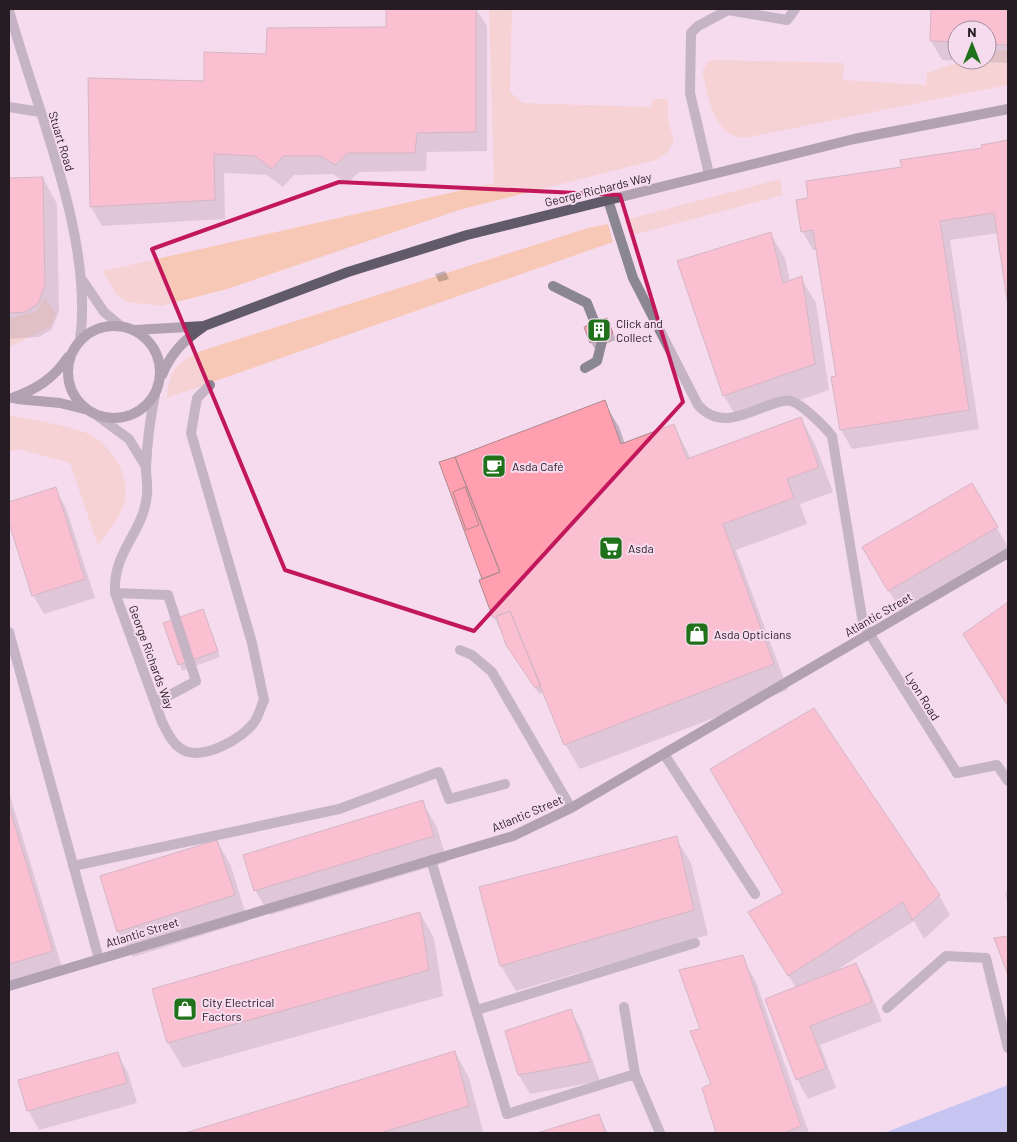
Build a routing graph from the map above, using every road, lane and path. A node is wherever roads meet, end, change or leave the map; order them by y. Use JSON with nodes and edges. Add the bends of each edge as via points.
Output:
{"nodes":[{"id":1,"x":795,"y":9,"type":"edge"},
{"id":2,"x":9,"y":10,"type":"edge"},
{"id":3,"x":9,"y":107,"type":"edge"},
{"id":4,"x":1008,"y":109,"type":"edge"},
{"id":5,"x":40,"y":112,"type":"junction"},
{"id":6,"x":709,"y":174,"type":"junction"},
{"id":7,"x":608,"y":200,"type":"junction"},
{"id":8,"x":83,"y":280,"type":"junction"},
{"id":9,"x":553,"y":286,"type":"dead end"},
{"id":10,"x":121,"y":326,"type":"junction"},
{"id":11,"x":204,"y":326,"type":"junction"},
{"id":12,"x":135,"y":330,"type":"junction"},
{"id":13,"x":80,"y":340,"type":"junction"},
{"id":14,"x":72,"y":352,"type":"junction"},
{"id":15,"x":585,"y":368,"type":"dead end"},
{"id":16,"x":160,"y":379,"type":"junction"},
{"id":17,"x":210,"y":385,"type":"dead end"},
{"id":18,"x":155,"y":395,"type":"junction"},
{"id":19,"x":10,"y":399,"type":"edge"},
{"id":20,"x":85,"y":410,"type":"junction"},
{"id":21,"x":100,"y":417,"type":"junction"},
{"id":22,"x":146,"y":468,"type":"junction"},
{"id":23,"x":1008,"y":553,"type":"edge"},
{"id":24,"x":115,"y":593,"type":"junction"},
{"id":25,"x":9,"y":632,"type":"edge"},
{"id":26,"x":869,"y":633,"type":"junction"},
{"id":27,"x":460,"y":650,"type":"dead end"},
{"id":28,"x":155,"y":703,"type":"junction"},
{"id":29,"x":664,"y":754,"type":"junction"},
{"id":30,"x":1008,"y":781,"type":"edge"},
{"id":31,"x":505,"y":784,"type":"dead end"},
{"id":32,"x":570,"y":808,"type":"junction"},
{"id":33,"x":431,"y":860,"type":"junction"},
{"id":34,"x":73,"y":866,"type":"junction"},
{"id":35,"x":755,"y":894,"type":"dead end"},
{"id":36,"x":695,"y":942,"type":"dead end"},
{"id":37,"x":99,"y":959,"type":"junction"},
{"id":38,"x":9,"y":986,"type":"edge"},
{"id":39,"x":624,"y":1007,"type":"dead end"},
{"id":40,"x":887,"y":1008,"type":"dead end"},
{"id":41,"x":477,"y":1010,"type":"junction"},
{"id":42,"x":1008,"y":1048,"type":"edge"},
{"id":43,"x":635,"y":1074,"type":"junction"},
{"id":44,"x":660,"y":1133,"type":"edge"}],
"edges":[{"from":1,"to":6,"type":"street","via":[[787,20],[728,10],[691,33],[690,93]]},
{"from":2,"to":5,"type":"street","name":"Stuart Road"},
{"from":3,"to":5,"type":"street"},
{"from":4,"to":6,"type":"street","name":"George Richards Way","via":[[854,139]]},
{"from":5,"to":8,"type":"street","name":"Stuart Road","via":[[68,208]]},
{"from":6,"to":7,"type":"street","name":"George Richards Way"},
{"from":7,"to":11,"type":"street","name":"George Richards Way","via":[[467,235],[348,272]]},
{"from":7,"to":26,"type":"street","name":"Lyon Road","via":[[633,278],[698,406],[706,415],[717,419],[731,418],[782,401],[792,401],[832,436],[863,623]]},
{"from":8,"to":10,"type":"street","name":"Stuart Road","via":[[104,312]]},
{"from":8,"to":13,"type":"street","name":"Stuart Road"},
{"from":9,"to":15,"type":"street","via":[[587,303],[602,341],[597,361]]},
{"from":10,"to":12,"type":"street"},
{"from":10,"to":13,"type":"street","via":[[106,326]]},
{"from":11,"to":12,"type":"street","name":"George Richards Way"},
{"from":11,"to":16,"type":"street","name":"George Richards Way","via":[[185,340],[168,359]]},
{"from":12,"to":16,"type":"street","via":[[155,351]]},
{"from":13,"to":14,"type":"street"},
{"from":14,"to":19,"type":"street","via":[[48,381],[35,390]]},
{"from":14,"to":20,"type":"street","via":[[67,367],[68,383],[74,398]]},
{"from":16,"to":18,"type":"street"},
{"from":17,"to":28,"type":"street","name":"George Richards Way","via":[[197,398],[191,433],[252,643],[264,700],[255,721],[240,737],[214,750],[196,753],[180,749],[170,737]]},
{"from":18,"to":21,"type":"street","via":[[131,416],[116,419]]},
{"from":18,"to":22,"type":"street","name":"George Richards Way"},
{"from":19,"to":20,"type":"street","via":[[60,403]]},
{"from":20,"to":21,"type":"street"},
{"from":21,"to":22,"type":"street","name":"George Richards Way","via":[[129,438]]},
{"from":22,"to":24,"type":"street","name":"George Richards Way","via":[[147,496],[138,527],[119,559],[114,575]]},
{"from":23,"to":26,"type":"street","name":"Atlantic Street"},
{"from":24,"to":28,"type":"street","name":"George Richards Way"},
{"from":24,"to":28,"type":"street","via":[[168,595],[196,681]]},
{"from":25,"to":34,"type":"street"},
{"from":26,"to":29,"type":"street","name":"Atlantic Street"},
{"from":26,"to":30,"type":"street","name":"Lyon Road","via":[[956,773],[997,765]]},
{"from":27,"to":32,"type":"street","via":[[472,655],[492,672]]},
{"from":29,"to":32,"type":"street","name":"Atlantic Street"},
{"from":29,"to":35,"type":"street"},
{"from":31,"to":34,"type":"street","via":[[449,799],[439,772],[339,810]]},
{"from":32,"to":33,"type":"street","name":"Atlantic Street","via":[[513,836]]},
{"from":33,"to":37,"type":"street","name":"Atlantic Street"},
{"from":33,"to":41,"type":"street"},
{"from":34,"to":37,"type":"street"},
{"from":36,"to":41,"type":"street"},
{"from":37,"to":38,"type":"street","name":"Atlantic Street"},
{"from":39,"to":43,"type":"street"},
{"from":40,"to":42,"type":"street","via":[[946,956],[986,958]]},
{"from":41,"to":43,"type":"street","via":[[507,1114]]},
{"from":43,"to":44,"type":"street"}]}
